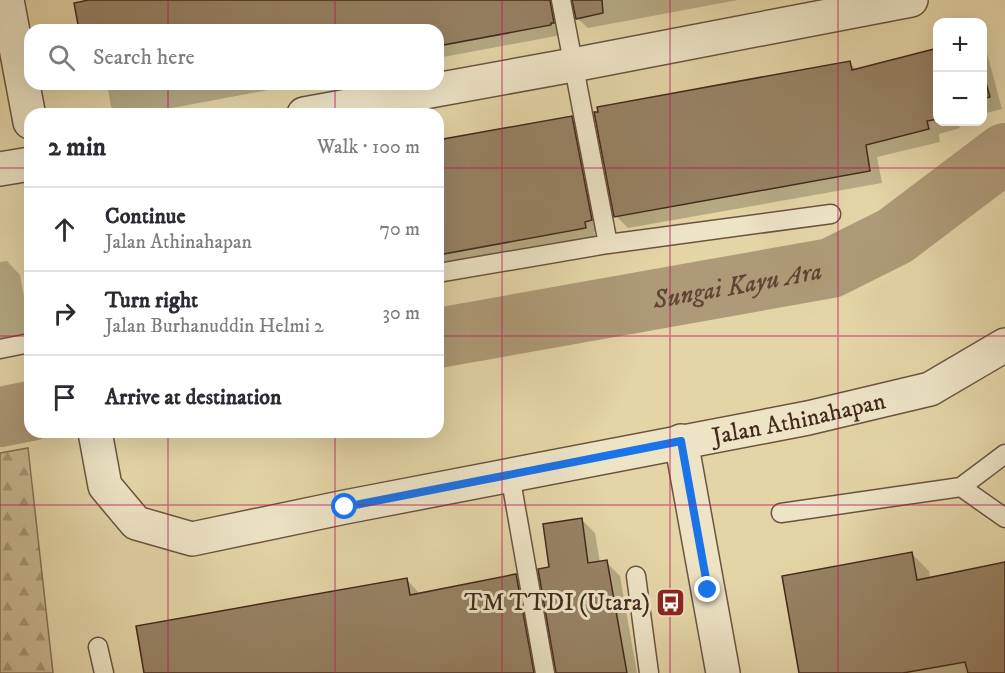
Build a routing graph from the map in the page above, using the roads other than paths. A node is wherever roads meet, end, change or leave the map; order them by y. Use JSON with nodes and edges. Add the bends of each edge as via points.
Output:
{"nodes":[{"id":1,"x":7,"y":0,"type":"edge"},
{"id":2,"x":561,"y":0,"type":"edge"},
{"id":3,"x":911,"y":0,"type":"edge"},
{"id":4,"x":573,"y":65,"type":"junction"},
{"id":5,"x":444,"y":88,"type":"edge"},
{"id":6,"x":436,"y":90,"type":"edge"},
{"id":7,"x":27,"y":108,"type":"edge"},
{"id":8,"x":337,"y":108,"type":"edge"},
{"id":9,"x":24,"y":165,"type":"edge"},
{"id":10,"x":0,"y":169,"type":"edge"},
{"id":11,"x":831,"y":214,"type":"dead end"},
{"id":12,"x":608,"y":244,"type":"junction"},
{"id":13,"x":444,"y":272,"type":"edge"},
{"id":14,"x":24,"y":344,"type":"edge"},
{"id":15,"x":1005,"y":345,"type":"edge"},
{"id":16,"x":0,"y":350,"type":"edge"},
{"id":17,"x":96,"y":438,"type":"edge"},
{"id":18,"x":681,"y":441,"type":"junction"},
{"id":19,"x":1005,"y":453,"type":"edge"},
{"id":20,"x":510,"y":475,"type":"junction"},
{"id":21,"x":962,"y":487,"type":"junction"},
{"id":22,"x":781,"y":513,"type":"dead end"},
{"id":23,"x":1005,"y":518,"type":"edge"},
{"id":24,"x":636,"y":576,"type":"dead end"},
{"id":25,"x":98,"y":647,"type":"dead end"},
{"id":26,"x":104,"y":673,"type":"edge"},
{"id":27,"x":545,"y":673,"type":"edge"},
{"id":28,"x":649,"y":673,"type":"edge"},
{"id":29,"x":723,"y":673,"type":"edge"}],
"edges":[{"from":1,"to":7,"type":"street"},
{"from":2,"to":4,"type":"lane"},
{"from":3,"to":4,"type":"street"},
{"from":4,"to":5,"type":"street"},
{"from":4,"to":12,"type":"lane"},
{"from":6,"to":8,"type":"street"},
{"from":9,"to":10,"type":"street"},
{"from":11,"to":12,"type":"lane"},
{"from":12,"to":13,"type":"lane"},
{"from":14,"to":16,"type":"lane"},
{"from":15,"to":18,"type":"street","name":"Jalan Athinahapan","via":[[930,389],[808,418]]},
{"from":17,"to":20,"type":"street","name":"Jalan Athinahapan","via":[[105,486],[136,523],[192,539]]},
{"from":18,"to":20,"type":"street","name":"Jalan Athinahapan"},
{"from":18,"to":29,"type":"street"},
{"from":19,"to":21,"type":"lane"},
{"from":20,"to":27,"type":"lane"},
{"from":21,"to":22,"type":"lane"},
{"from":21,"to":23,"type":"lane"},
{"from":24,"to":28,"type":"lane"},
{"from":25,"to":26,"type":"lane"}]}
